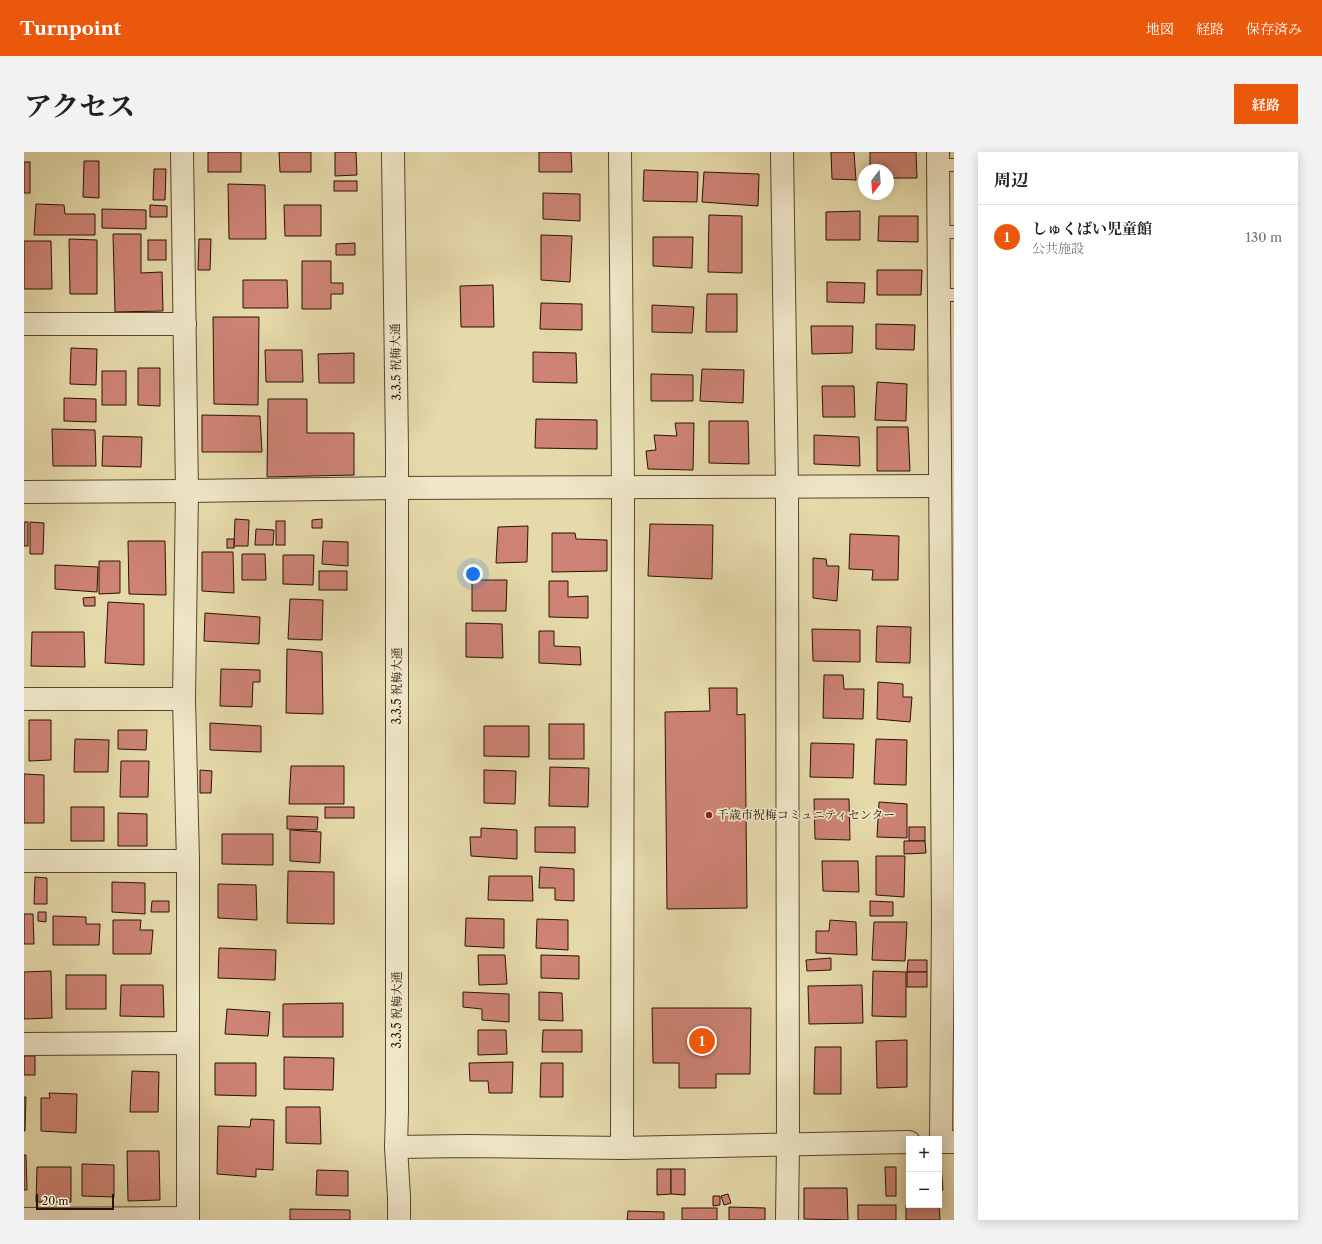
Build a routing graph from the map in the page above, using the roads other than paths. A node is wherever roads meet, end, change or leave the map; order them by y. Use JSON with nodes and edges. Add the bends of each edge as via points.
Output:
{"nodes":[{"id":1,"x":182,"y":152,"type":"edge"},
{"id":2,"x":393,"y":152,"type":"edge"},
{"id":3,"x":620,"y":152,"type":"edge"},
{"id":4,"x":782,"y":152,"type":"edge"},
{"id":5,"x":943,"y":161,"type":"edge"},
{"id":6,"x":946,"y":232,"type":"edge"},
{"id":7,"x":946,"y":295,"type":"edge"},
{"id":8,"x":24,"y":324,"type":"edge"},
{"id":9,"x":184,"y":324,"type":"junction"},
{"id":10,"x":947,"y":381,"type":"edge"},
{"id":11,"x":940,"y":486,"type":"junction"},
{"id":12,"x":623,"y":487,"type":"junction"},
{"id":13,"x":787,"y":487,"type":"junction"},
{"id":14,"x":397,"y":488,"type":"junction"},
{"id":15,"x":24,"y":492,"type":"edge"},
{"id":16,"x":187,"y":492,"type":"junction"},
{"id":17,"x":947,"y":509,"type":"edge"},
{"id":18,"x":948,"y":580,"type":"edge"},
{"id":19,"x":948,"y":651,"type":"edge"},
{"id":20,"x":24,"y":699,"type":"edge"},
{"id":21,"x":184,"y":699,"type":"junction"},
{"id":22,"x":948,"y":720,"type":"edge"},
{"id":23,"x":948,"y":788,"type":"edge"},
{"id":24,"x":24,"y":861,"type":"edge"},
{"id":25,"x":188,"y":861,"type":"junction"},
{"id":26,"x":949,"y":918,"type":"edge"},
{"id":27,"x":188,"y":1043,"type":"junction"},
{"id":28,"x":24,"y":1044,"type":"edge"},
{"id":29,"x":906,"y":1142,"type":"edge"},
{"id":30,"x":945,"y":1142,"type":"edge"},
{"id":31,"x":788,"y":1144,"type":"junction"},
{"id":32,"x":396,"y":1147,"type":"junction"},
{"id":33,"x":622,"y":1148,"type":"junction"},
{"id":34,"x":24,"y":1219,"type":"edge"},
{"id":35,"x":188,"y":1219,"type":"edge"},
{"id":36,"x":398,"y":1220,"type":"edge"},
{"id":37,"x":787,"y":1220,"type":"edge"}],
"edges":[{"from":1,"to":9,"type":"street"},
{"from":2,"to":14,"type":"street","name":"3.3.5 祝梅大通"},
{"from":3,"to":12,"type":"street"},
{"from":4,"to":13,"type":"street"},
{"from":5,"to":6,"type":"street"},
{"from":6,"to":7,"type":"street"},
{"from":7,"to":10,"type":"street"},
{"from":8,"to":9,"type":"street"},
{"from":9,"to":16,"type":"street"},
{"from":10,"to":11,"type":"street"},
{"from":11,"to":13,"type":"street"},
{"from":11,"to":17,"type":"street"},
{"from":12,"to":13,"type":"street"},
{"from":12,"to":14,"type":"street"},
{"from":12,"to":33,"type":"street"},
{"from":13,"to":31,"type":"street"},
{"from":14,"to":16,"type":"street"},
{"from":14,"to":32,"type":"street","name":"3.3.5 祝梅大通"},
{"from":15,"to":16,"type":"street"},
{"from":16,"to":21,"type":"street"},
{"from":17,"to":18,"type":"street"},
{"from":18,"to":19,"type":"street"},
{"from":19,"to":22,"type":"street"},
{"from":20,"to":21,"type":"street"},
{"from":21,"to":25,"type":"street"},
{"from":22,"to":23,"type":"street"},
{"from":23,"to":26,"type":"street"},
{"from":24,"to":25,"type":"street"},
{"from":25,"to":27,"type":"street"},
{"from":26,"to":30,"type":"street"},
{"from":27,"to":28,"type":"street"},
{"from":27,"to":35,"type":"street"},
{"from":29,"to":31,"type":"street"},
{"from":31,"to":33,"type":"street"},
{"from":31,"to":37,"type":"street"},
{"from":32,"to":33,"type":"street"},
{"from":32,"to":36,"type":"street","name":"3.3.5 祝梅大通"},
{"from":34,"to":35,"type":"street"}]}
